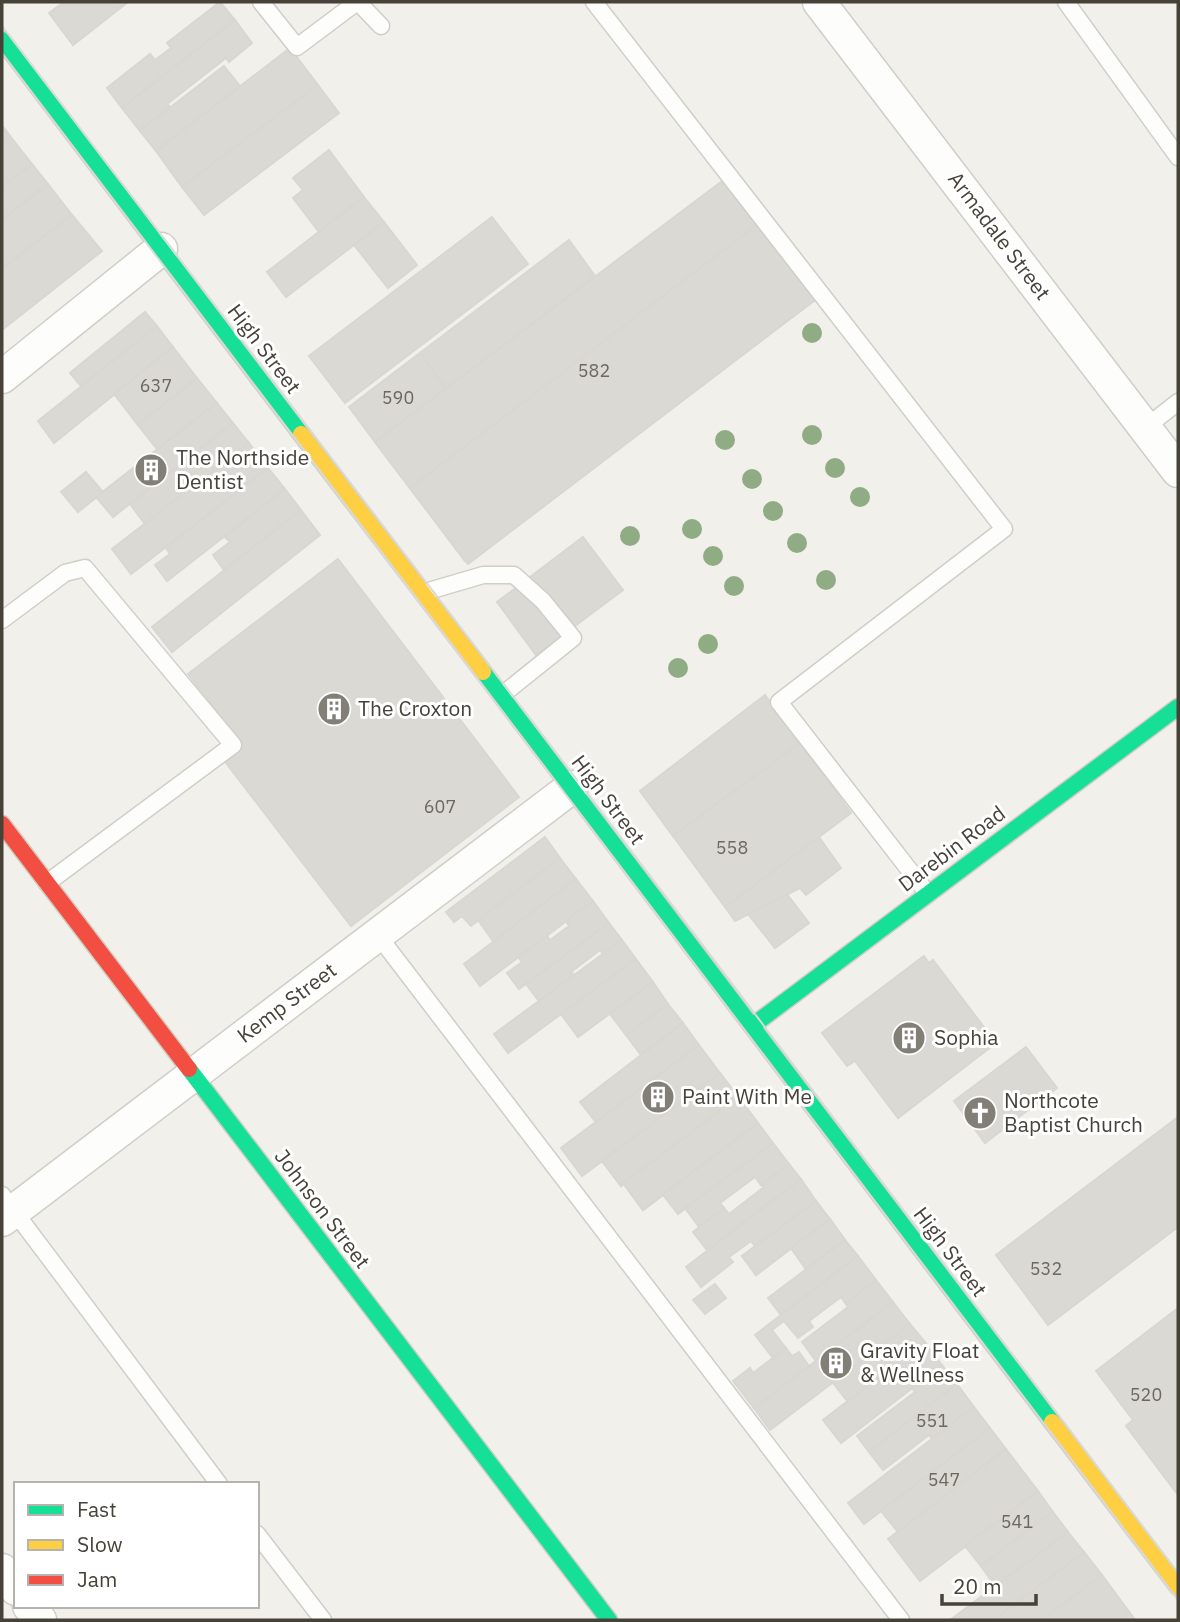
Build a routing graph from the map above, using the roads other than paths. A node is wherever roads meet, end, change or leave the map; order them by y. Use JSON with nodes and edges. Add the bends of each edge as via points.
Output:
{"nodes":[{"id":1,"x":261,"y":2,"type":"edge"},
{"id":2,"x":358,"y":2,"type":"edge"},
{"id":3,"x":594,"y":2,"type":"edge"},
{"id":4,"x":819,"y":2,"type":"edge"},
{"id":5,"x":1066,"y":2,"type":"edge"},
{"id":6,"x":381,"y":26,"type":"dead end"},
{"id":7,"x":2,"y":40,"type":"edge"},
{"id":8,"x":1178,"y":157,"type":"edge"},
{"id":9,"x":161,"y":249,"type":"junction"},
{"id":10,"x":2,"y":377,"type":"edge"},
{"id":11,"x":1178,"y":402,"type":"edge"},
{"id":12,"x":1145,"y":428,"type":"junction"},
{"id":13,"x":1178,"y":471,"type":"edge"},
{"id":14,"x":425,"y":595,"type":"junction"},
{"id":15,"x":2,"y":621,"type":"edge"},
{"id":16,"x":502,"y":695,"type":"junction"},
{"id":17,"x":1174,"y":718,"type":"edge"},
{"id":18,"x":572,"y":787,"type":"junction"},
{"id":19,"x":2,"y":824,"type":"edge"},
{"id":20,"x":47,"y":883,"type":"junction"},
{"id":21,"x":928,"y":894,"type":"junction"},
{"id":22,"x":377,"y":934,"type":"junction"},
{"id":23,"x":752,"y":1026,"type":"junction"},
{"id":24,"x":193,"y":1075,"type":"junction"},
{"id":25,"x":6,"y":1209,"type":"edge"},
{"id":26,"x":217,"y":1482,"type":"edge"},
{"id":27,"x":259,"y":1537,"type":"edge"},
{"id":28,"x":2,"y":1570,"type":"edge"},
{"id":29,"x":14,"y":1586,"type":"edge"},
{"id":30,"x":1178,"y":1587,"type":"edge"},
{"id":31,"x":323,"y":1620,"type":"edge"},
{"id":32,"x":609,"y":1620,"type":"edge"},
{"id":33,"x":901,"y":1620,"type":"edge"}],
"edges":[{"from":1,"to":2,"type":"lane","via":[[297,47]]},
{"from":2,"to":6,"type":"lane"},
{"from":3,"to":21,"type":"lane","via":[[1004,530],[779,702]]},
{"from":4,"to":12,"type":"street","name":"Armadale Street"},
{"from":5,"to":8,"type":"lane"},
{"from":7,"to":9,"type":"main road","name":"High Street"},
{"from":9,"to":10,"type":"street"},
{"from":9,"to":14,"type":"main road","name":"High Street"},
{"from":11,"to":12,"type":"lane"},
{"from":12,"to":13,"type":"street","name":"Armadale Street"},
{"from":14,"to":16,"type":"main road","name":"High Street"},
{"from":14,"to":16,"type":"lane","via":[[483,575],[514,575],[573,638]]},
{"from":15,"to":20,"type":"lane","via":[[65,573],[85,568],[233,745]]},
{"from":16,"to":18,"type":"main road","name":"High Street"},
{"from":17,"to":21,"type":"main road","name":"Darebin Road"},
{"from":18,"to":22,"type":"street","name":"Kemp Street"},
{"from":18,"to":23,"type":"main road","name":"High Street"},
{"from":19,"to":20,"type":"main road","name":"Johnson Street"},
{"from":20,"to":24,"type":"main road","name":"Johnson Street"},
{"from":21,"to":23,"type":"main road","name":"Darebin Road"},
{"from":22,"to":24,"type":"street","name":"Kemp Street"},
{"from":22,"to":33,"type":"lane"},
{"from":23,"to":30,"type":"main road","name":"High Street"},
{"from":24,"to":25,"type":"street","name":"Kemp Street"},
{"from":24,"to":32,"type":"main road","name":"Johnson Street"},
{"from":25,"to":26,"type":"lane"},
{"from":27,"to":31,"type":"lane"},
{"from":28,"to":29,"type":"street"}]}
